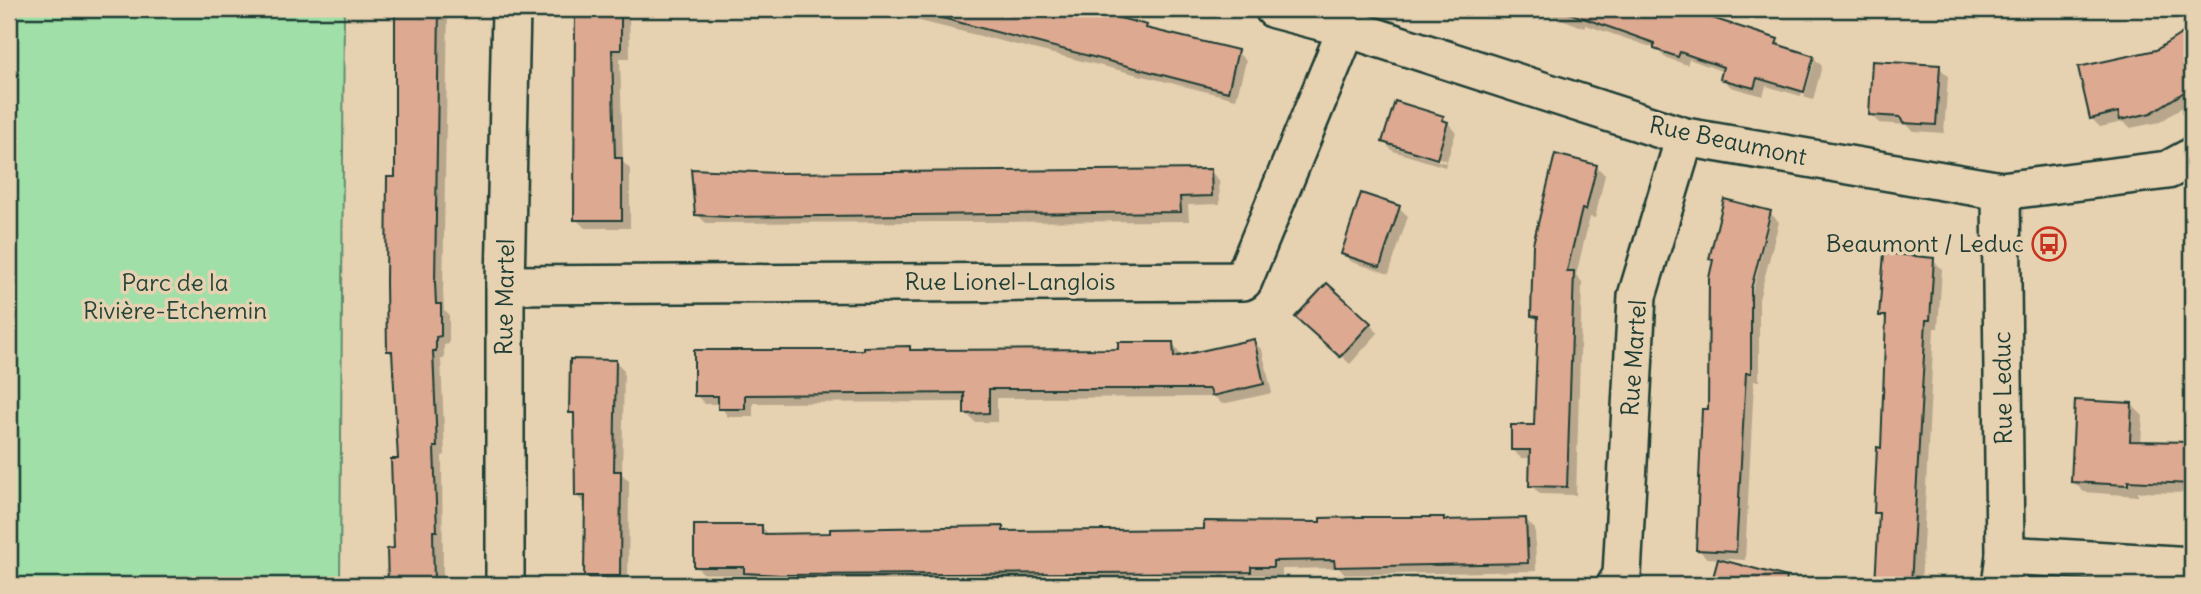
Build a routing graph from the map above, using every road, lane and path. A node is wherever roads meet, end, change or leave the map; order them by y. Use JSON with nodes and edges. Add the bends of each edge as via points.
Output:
{"nodes":[{"id":1,"x":511,"y":9,"type":"edge"},
{"id":2,"x":1274,"y":9,"type":"edge"},
{"id":3,"x":1347,"y":28,"type":"junction"},
{"id":4,"x":1685,"y":137,"type":"junction"},
{"id":5,"x":2192,"y":157,"type":"edge"},
{"id":6,"x":2001,"y":191,"type":"junction"},
{"id":7,"x":505,"y":285,"type":"junction"},
{"id":8,"x":2192,"y":566,"type":"edge"},
{"id":9,"x":2003,"y":570,"type":"edge"},
{"id":10,"x":505,"y":585,"type":"edge"},
{"id":11,"x":1616,"y":585,"type":"edge"}],
"edges":[{"from":1,"to":7,"type":"street","name":"Rue Martel"},
{"from":2,"to":3,"type":"street","name":"Rue Beaumont"},
{"from":3,"to":4,"type":"street","name":"Rue Beaumont"},
{"from":3,"to":7,"type":"street","name":"Rue Lionel-Langlois","via":[[1242,281]]},
{"from":4,"to":6,"type":"street","name":"Rue Beaumont"},
{"from":4,"to":11,"type":"street","name":"Rue Martel","via":[[1637,296],[1622,575]]},
{"from":5,"to":6,"type":"street","name":"Rue Beaumont","via":[[2168,170]]},
{"from":6,"to":9,"type":"street","name":"Rue Leduc"},
{"from":7,"to":10,"type":"street","name":"Rue Martel"},
{"from":8,"to":9,"type":"street"}]}
